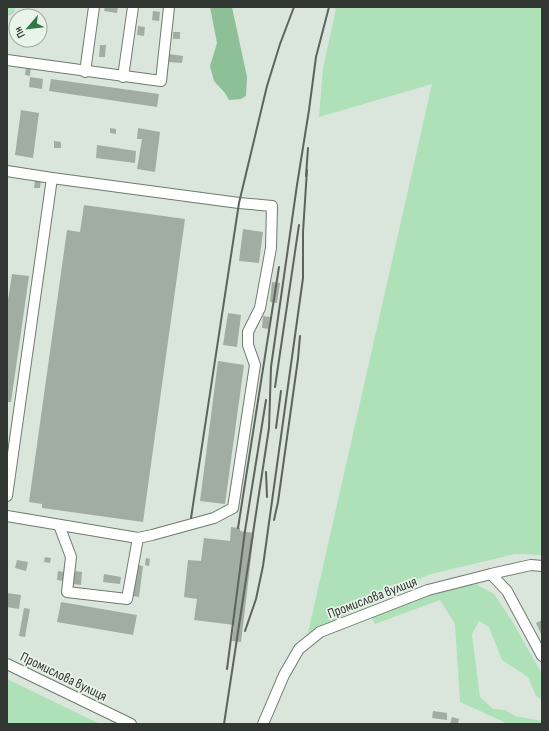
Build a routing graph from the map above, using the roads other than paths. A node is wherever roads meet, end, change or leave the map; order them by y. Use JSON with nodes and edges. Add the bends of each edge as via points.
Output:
{"nodes":[{"id":1,"x":94,"y":7,"type":"edge"},
{"id":2,"x":133,"y":7,"type":"edge"},
{"id":3,"x":169,"y":7,"type":"edge"},
{"id":4,"x":7,"y":60,"type":"edge"},
{"id":5,"x":85,"y":72,"type":"junction"},
{"id":6,"x":123,"y":77,"type":"junction"},
{"id":7,"x":7,"y":171,"type":"edge"},
{"id":8,"x":52,"y":178,"type":"junction"},
{"id":9,"x":7,"y":496,"type":"edge"},
{"id":10,"x":7,"y":516,"type":"edge"},
{"id":11,"x":59,"y":525,"type":"junction"},
{"id":12,"x":138,"y":538,"type":"junction"},
{"id":13,"x":542,"y":566,"type":"edge"},
{"id":14,"x":491,"y":574,"type":"junction"},
{"id":15,"x":542,"y":656,"type":"edge"},
{"id":16,"x":7,"y":664,"type":"edge"},
{"id":17,"x":131,"y":724,"type":"edge"},
{"id":18,"x":263,"y":724,"type":"edge"}],
"edges":[{"from":1,"to":5,"type":"street"},
{"from":2,"to":6,"type":"street"},
{"from":3,"to":6,"type":"street","via":[[161,82]]},
{"from":4,"to":5,"type":"street"},
{"from":5,"to":6,"type":"street"},
{"from":7,"to":8,"type":"street"},
{"from":8,"to":9,"type":"street"},
{"from":8,"to":12,"type":"street","via":[[272,206],[270,248],[260,308],[248,332],[248,345],[255,365],[233,508],[214,518]]},
{"from":10,"to":11,"type":"street"},
{"from":11,"to":12,"type":"street"},
{"from":11,"to":12,"type":"street","via":[[71,557],[67,592],[127,599]]},
{"from":13,"to":14,"type":"street","name":"Промислова вулиця","via":[[531,565]]},
{"from":14,"to":15,"type":"street","via":[[507,591]]},
{"from":14,"to":18,"type":"street","name":"Промислова вулиця","via":[[428,590],[320,632],[298,649]]},
{"from":16,"to":17,"type":"street","name":"Промислова вулиця"}]}
